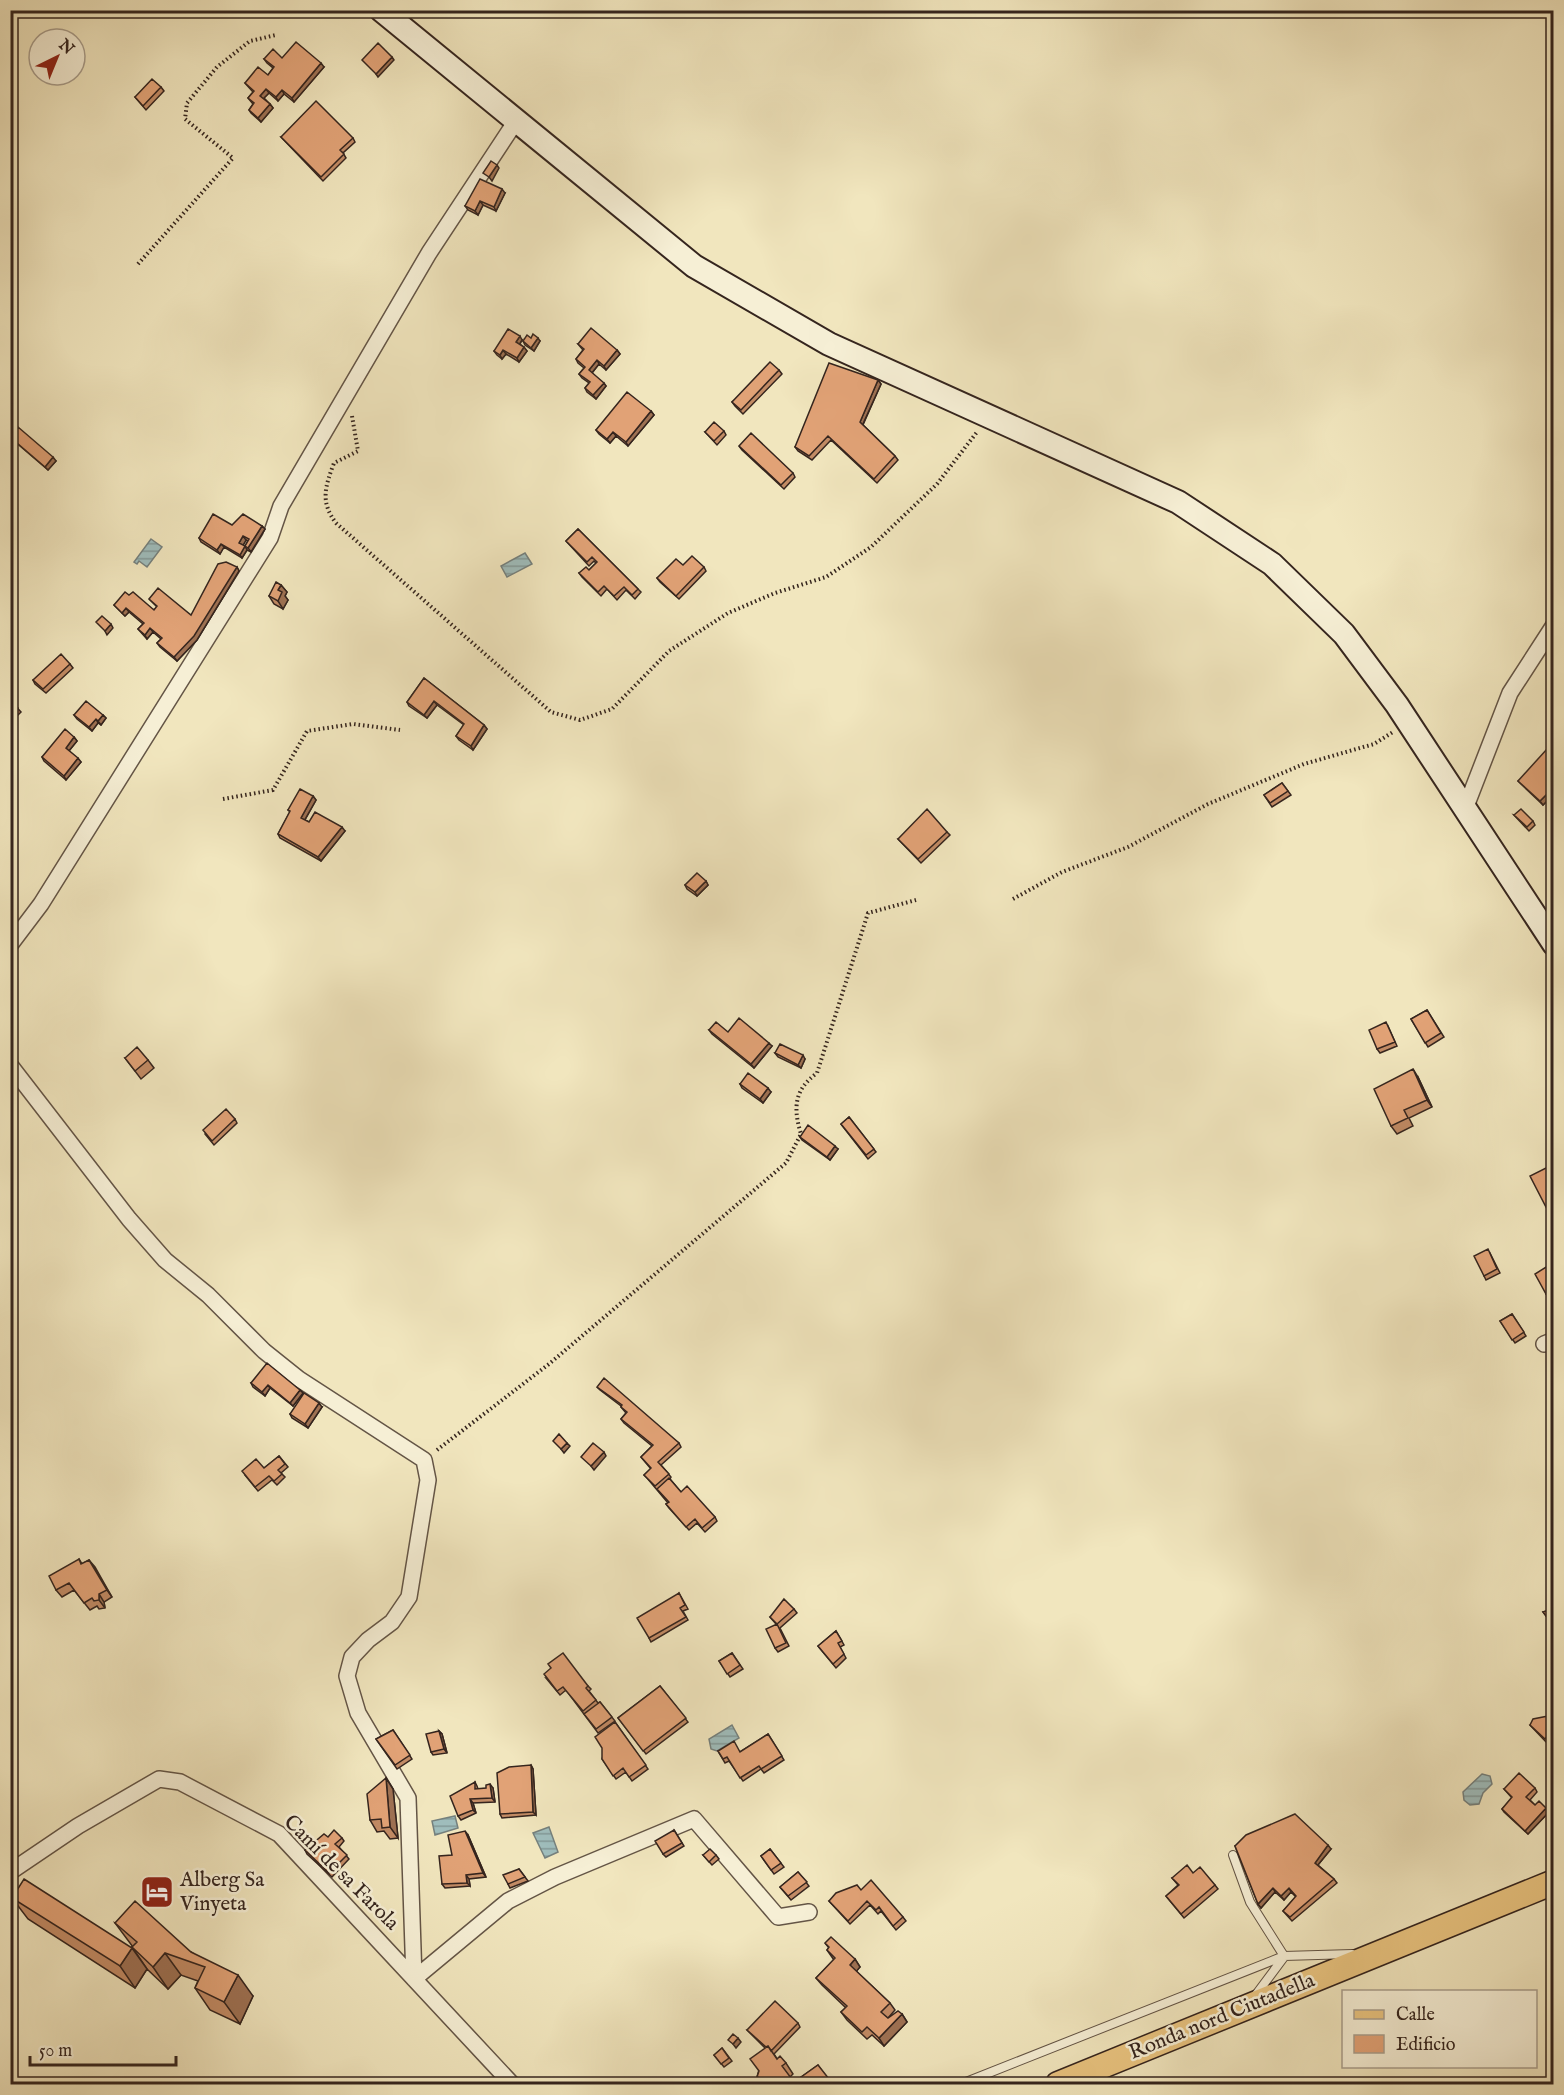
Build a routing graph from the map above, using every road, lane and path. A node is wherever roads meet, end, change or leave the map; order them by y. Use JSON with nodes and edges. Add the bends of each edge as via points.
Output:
{"nodes":[{"id":1,"x":381,"y":10,"type":"edge"},
{"id":2,"x":276,"y":35,"type":"dead end"},
{"id":3,"x":516,"y":121,"type":"junction"},
{"id":4,"x":138,"y":264,"type":"dead end"},
{"id":5,"x":349,"y":392,"type":"junction"},
{"id":6,"x":989,"y":417,"type":"junction"},
{"id":7,"x":1554,"y":625,"type":"edge"},
{"id":8,"x":1409,"y":723,"type":"junction"},
{"id":9,"x":400,"y":730,"type":"dead end"},
{"id":10,"x":223,"y":799,"type":"dead end"},
{"id":11,"x":1465,"y":809,"type":"junction"},
{"id":12,"x":1013,"y":899,"type":"dead end"},
{"id":13,"x":915,"y":900,"type":"dead end"},
{"id":14,"x":1554,"y":944,"type":"edge"},
{"id":15,"x":10,"y":945,"type":"edge"},
{"id":16,"x":10,"y":1065,"type":"edge"},
{"id":17,"x":424,"y":1460,"type":"junction"},
{"id":18,"x":1233,"y":1855,"type":"dead end"},
{"id":19,"x":10,"y":1872,"type":"edge"},
{"id":20,"x":1554,"y":1882,"type":"edge"},
{"id":21,"x":809,"y":1912,"type":"dead end"},
{"id":22,"x":1382,"y":1952,"type":"junction"},
{"id":23,"x":1284,"y":1956,"type":"junction"},
{"id":24,"x":414,"y":1979,"type":"junction"},
{"id":25,"x":1244,"y":2008,"type":"junction"},
{"id":26,"x":512,"y":2085,"type":"edge"},
{"id":27,"x":961,"y":2085,"type":"edge"},
{"id":28,"x":1058,"y":2085,"type":"edge"}],
"edges":[{"from":1,"to":3,"type":"street"},
{"from":2,"to":4,"type":"path","via":[[250,41],[217,67],[187,103],[185,119],[233,158]]},
{"from":3,"to":5,"type":"street","via":[[429,254]]},
{"from":3,"to":6,"type":"street","via":[[694,266],[829,344]]},
{"from":5,"to":6,"type":"path","via":[[358,451],[334,463],[325,488],[327,511],[551,712],[580,720],[612,709],[669,651],[728,613],[826,577],[871,547],[937,484]]},
{"from":5,"to":15,"type":"street","via":[[281,506],[270,538],[41,904]]},
{"from":6,"to":8,"type":"street","via":[[1178,502],[1272,564],[1344,634]]},
{"from":7,"to":11,"type":"street","via":[[1510,693]]},
{"from":8,"to":11,"type":"street"},
{"from":8,"to":12,"type":"path","via":[[1374,744],[1304,764],[1208,804],[1128,847],[1062,872]]},
{"from":9,"to":10,"type":"path","via":[[353,724],[307,730],[273,790]]},
{"from":11,"to":14,"type":"street"},
{"from":13,"to":17,"type":"path","via":[[868,913],[817,1073],[804,1083],[794,1112],[801,1134],[786,1162],[549,1364]]},
{"from":16,"to":17,"type":"street","via":[[165,1260],[299,1379]]},
{"from":17,"to":24,"type":"street","via":[[428,1480],[410,1597],[392,1622],[352,1657],[347,1676],[358,1713],[408,1798]]},
{"from":18,"to":23,"type":"lane","via":[[1250,1902]]},
{"from":19,"to":24,"type":"street","name":"Camí de sa Farola","via":[[78,1826],[159,1779],[180,1782],[279,1834]]},
{"from":20,"to":22,"type":"main road","name":"Ronda nord Ciutadella"},
{"from":21,"to":24,"type":"street","via":[[778,1917],[694,1819],[508,1900]]},
{"from":22,"to":23,"type":"lane"},
{"from":22,"to":25,"type":"main road","name":"Ronda nord Ciutadella"},
{"from":23,"to":25,"type":"lane"},
{"from":23,"to":27,"type":"lane"},
{"from":24,"to":26,"type":"street","name":"Camí de sa Farola"},
{"from":25,"to":28,"type":"main road","name":"Ronda nord Ciutadella"}]}
